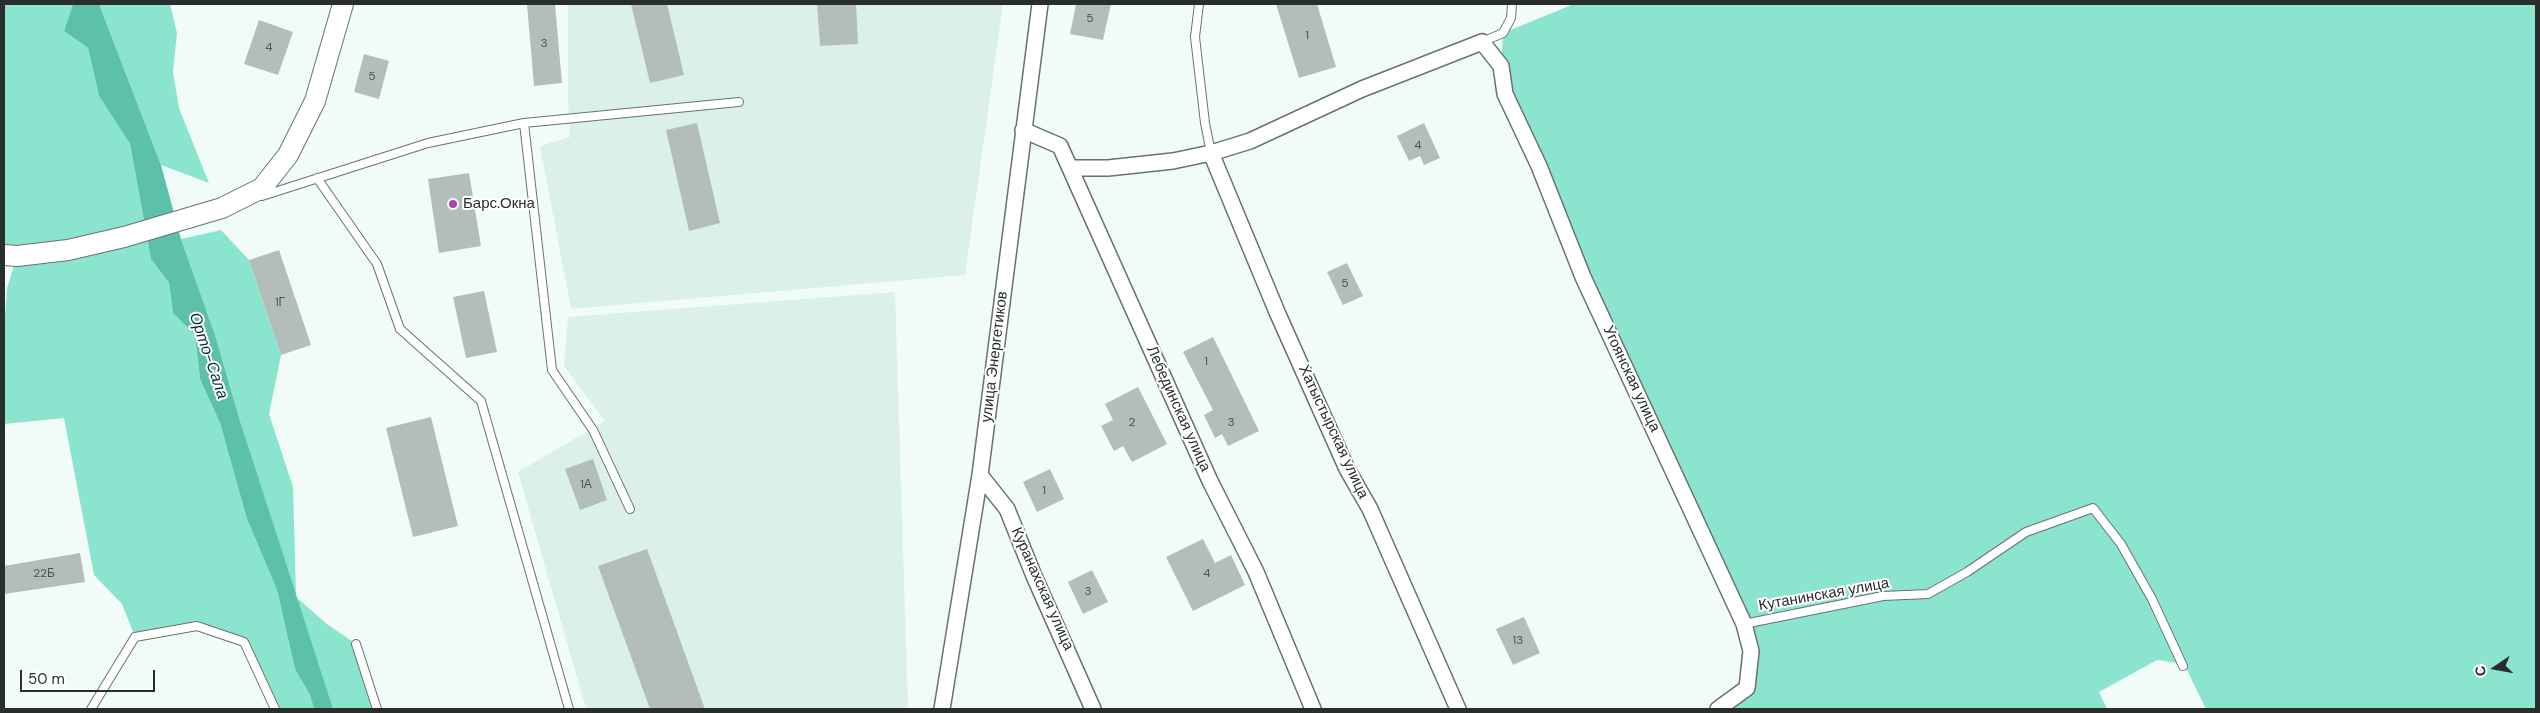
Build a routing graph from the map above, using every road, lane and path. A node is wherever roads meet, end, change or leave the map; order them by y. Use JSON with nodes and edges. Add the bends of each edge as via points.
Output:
{"nodes":[{"id":1,"x":343,"y":4,"type":"edge"},
{"id":2,"x":1040,"y":4,"type":"edge"},
{"id":3,"x":1199,"y":4,"type":"edge"},
{"id":4,"x":1512,"y":4,"type":"edge"},
{"id":5,"x":1482,"y":42,"type":"junction"},
{"id":6,"x":739,"y":102,"type":"dead end"},
{"id":7,"x":524,"y":123,"type":"junction"},
{"id":8,"x":1023,"y":130,"type":"junction"},
{"id":9,"x":1211,"y":153,"type":"junction"},
{"id":10,"x":1070,"y":168,"type":"junction"},
{"id":11,"x":317,"y":178,"type":"junction"},
{"id":12,"x":222,"y":208,"type":"junction"},
{"id":13,"x":4,"y":255,"type":"edge"},
{"id":14,"x":980,"y":475,"type":"junction"},
{"id":15,"x":630,"y":509,"type":"dead end"},
{"id":16,"x":1744,"y":624,"type":"junction"},
{"id":17,"x":356,"y":644,"type":"dead end"},
{"id":18,"x":2183,"y":666,"type":"dead end"},
{"id":19,"x":91,"y":709,"type":"edge"},
{"id":20,"x":275,"y":709,"type":"edge"},
{"id":21,"x":377,"y":709,"type":"edge"},
{"id":22,"x":569,"y":709,"type":"edge"},
{"id":23,"x":942,"y":709,"type":"edge"},
{"id":24,"x":1093,"y":709,"type":"edge"},
{"id":25,"x":1313,"y":709,"type":"edge"},
{"id":26,"x":1458,"y":709,"type":"edge"},
{"id":27,"x":1718,"y":709,"type":"edge"}],
"edges":[{"from":1,"to":12,"type":"street","via":[[315,101],[288,155],[262,188]]},
{"from":2,"to":8,"type":"street","name":"улица Энергетиков"},
{"from":3,"to":9,"type":"lane","via":[[1195,37],[1204,123]]},
{"from":4,"to":5,"type":"lane","via":[[1511,18],[1503,33]]},
{"from":5,"to":9,"type":"street","via":[[1362,89],[1250,141]]},
{"from":5,"to":16,"type":"street","name":"Угоянская улица","via":[[1501,66],[1505,94],[1539,166],[1583,277]]},
{"from":6,"to":7,"type":"lane"},
{"from":7,"to":11,"type":"lane","via":[[428,143]]},
{"from":7,"to":15,"type":"lane","via":[[552,370],[593,430]]},
{"from":8,"to":10,"type":"street","name":"Лебединская улица","via":[[1060,146]]},
{"from":8,"to":14,"type":"street","name":"улица Энергетиков"},
{"from":9,"to":10,"type":"street","via":[[1173,162]]},
{"from":9,"to":26,"type":"street","name":"Хатыстырская улица","via":[[1277,312],[1347,469],[1370,509]]},
{"from":10,"to":25,"type":"street","name":"Лебединская улица","via":[[1210,482],[1256,572]]},
{"from":11,"to":12,"type":"lane"},
{"from":11,"to":22,"type":"lane","via":[[377,264],[400,329],[481,401]]},
{"from":12,"to":13,"type":"street","via":[[68,250]]},
{"from":14,"to":23,"type":"street","name":"улица Энергетиков"},
{"from":14,"to":24,"type":"street","name":"Куранахская улица","via":[[1007,509]]},
{"from":16,"to":18,"type":"lane","name":"Кутанинская улица","via":[[1883,596],[1928,594],[2026,532],[2093,508],[2121,544],[2152,599]]},
{"from":16,"to":27,"type":"street","name":"Угоянская улица","via":[[1751,651],[1747,688]]},
{"from":17,"to":21,"type":"lane"},
{"from":19,"to":20,"type":"lane","via":[[135,637],[197,626],[244,642]]}]}
